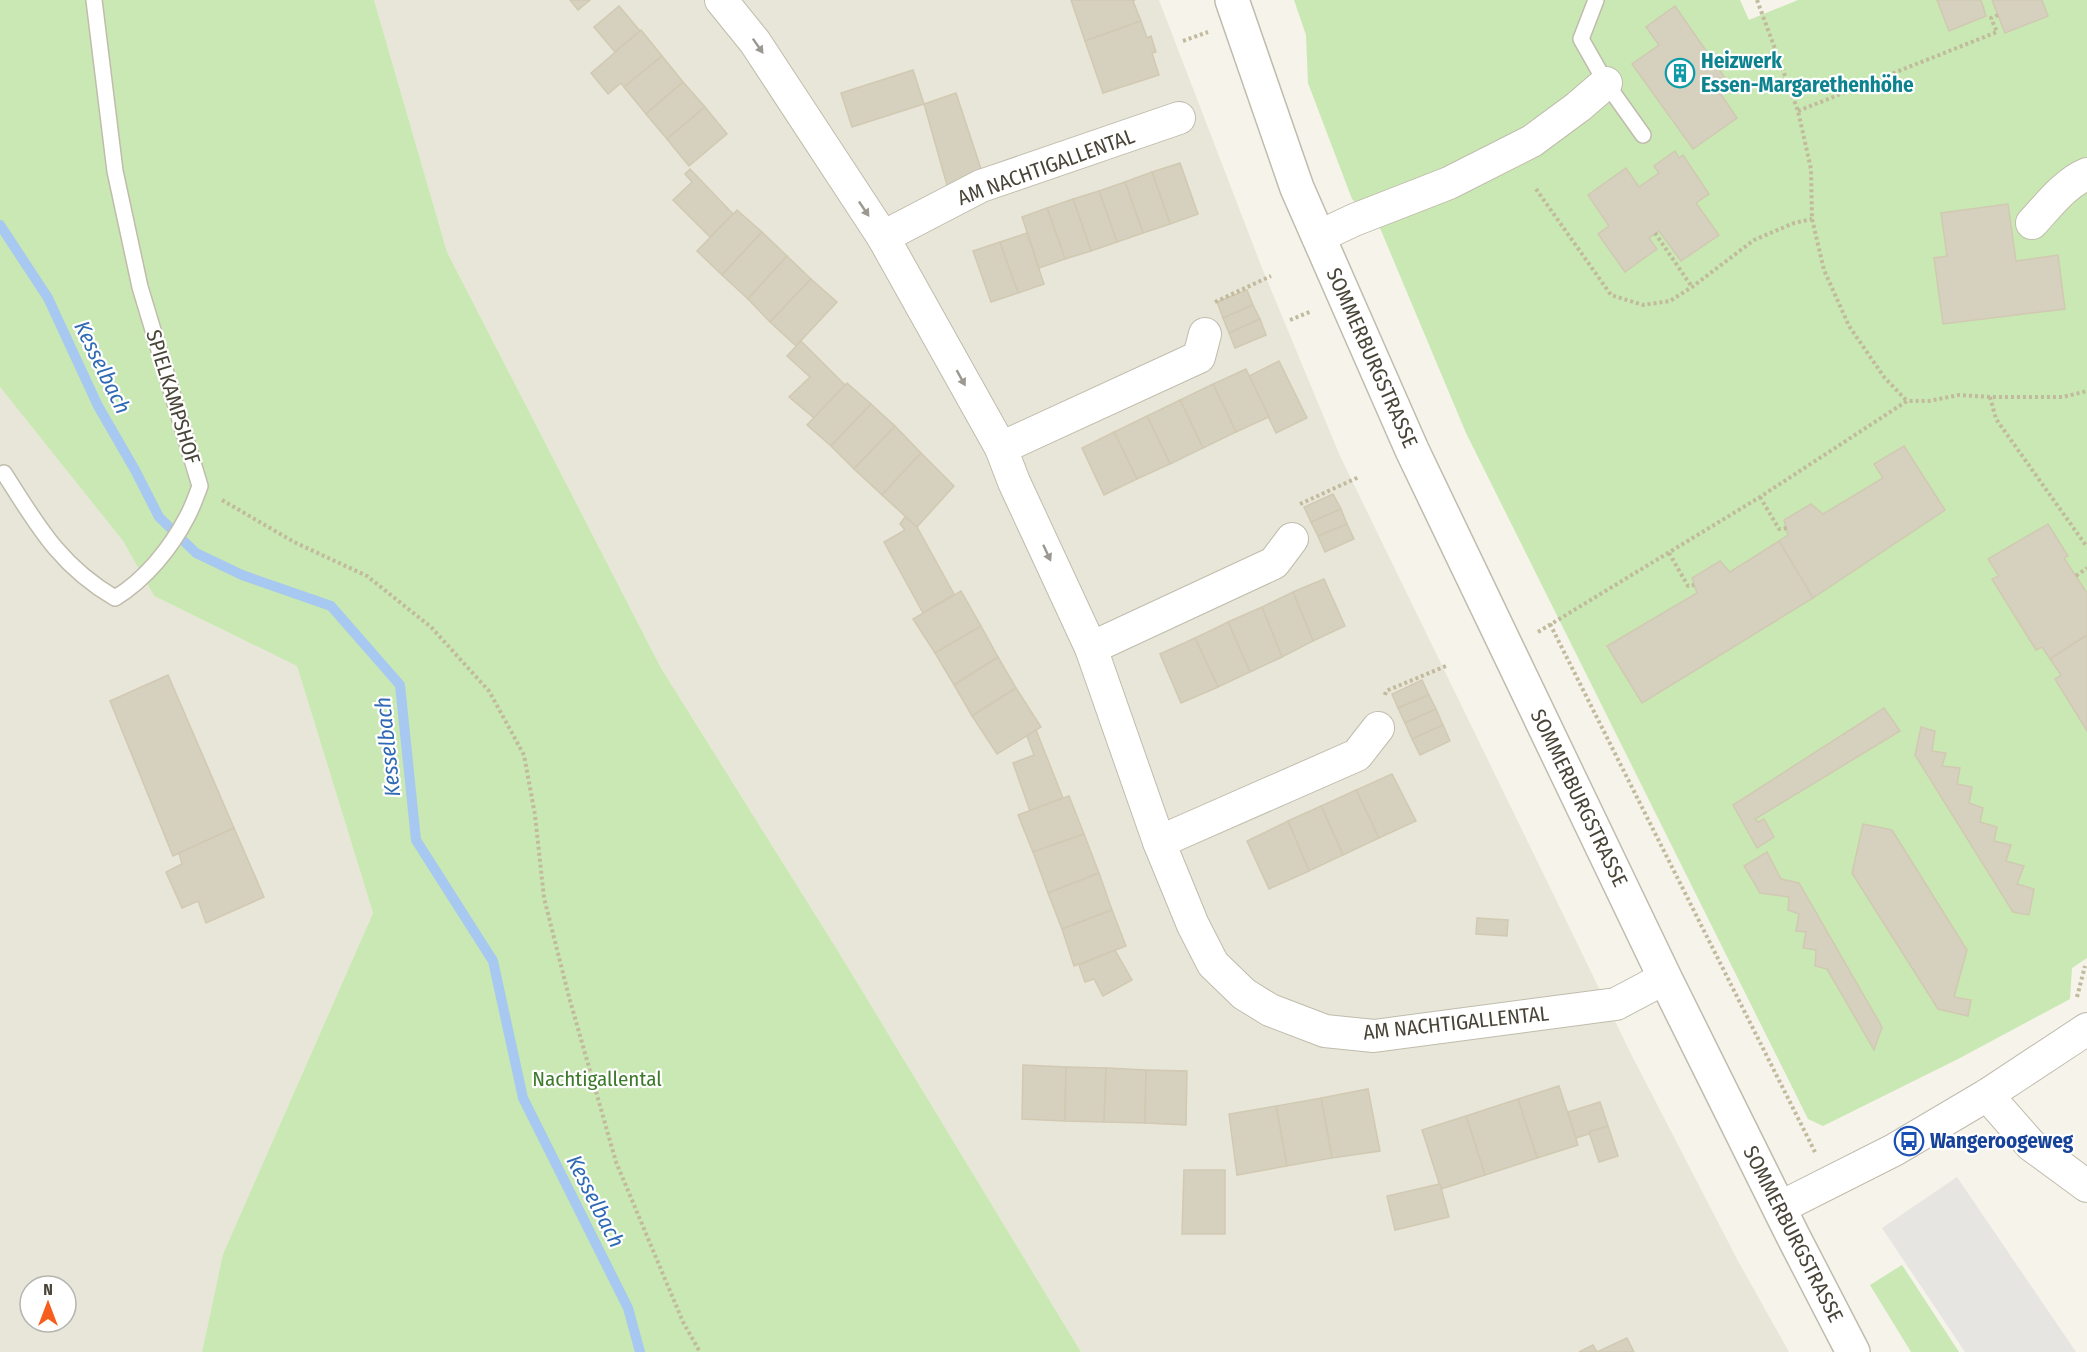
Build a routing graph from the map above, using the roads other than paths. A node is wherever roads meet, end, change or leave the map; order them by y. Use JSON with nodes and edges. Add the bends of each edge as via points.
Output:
{"nodes":[{"id":1,"x":94,"y":0,"type":"edge"},
{"id":2,"x":721,"y":0,"type":"edge"},
{"id":3,"x":1232,"y":0,"type":"edge"},
{"id":4,"x":1596,"y":0,"type":"edge"},
{"id":5,"x":1606,"y":83,"type":"junction"},
{"id":6,"x":1179,"y":118,"type":"dead end"},
{"id":7,"x":1643,"y":135,"type":"dead end"},
{"id":8,"x":2087,"y":174,"type":"edge"},
{"id":9,"x":2032,"y":224,"type":"dead end"},
{"id":10,"x":883,"y":237,"type":"junction"},
{"id":11,"x":1318,"y":237,"type":"junction"},
{"id":12,"x":1206,"y":334,"type":"road end"},
{"id":13,"x":1001,"y":448,"type":"junction"},
{"id":14,"x":4,"y":473,"type":"dead end"},
{"id":15,"x":1292,"y":539,"type":"road end"},
{"id":16,"x":1091,"y":648,"type":"junction"},
{"id":17,"x":1378,"y":728,"type":"road end"},
{"id":18,"x":1159,"y":842,"type":"junction"},
{"id":19,"x":1665,"y":978,"type":"junction"},
{"id":20,"x":2087,"y":1029,"type":"edge"},
{"id":21,"x":1987,"y":1095,"type":"junction"},
{"id":22,"x":2087,"y":1185,"type":"edge"},
{"id":23,"x":1779,"y":1208,"type":"junction"},
{"id":24,"x":1853,"y":1352,"type":"edge"}],
"edges":[{"from":1,"to":14,"type":"lane","name":"SPIELKAMPSHOF","via":[[115,171],[144,298],[200,486],[187,518],[169,544],[134,587],[115,598],[70,565],[46,538]]},
{"from":2,"to":10,"type":"street","name":"AM NACHTIGALLENTAL","one_way":true,"via":[[755,42]]},
{"from":3,"to":11,"type":"street","name":"SOMMERBURGSTRASSE","via":[[1297,188]]},
{"from":4,"to":5,"type":"lane","via":[[1581,39]]},
{"from":5,"to":7,"type":"lane"},
{"from":5,"to":11,"type":"street","via":[[1533,141],[1449,183]]},
{"from":6,"to":10,"type":"street","name":"AM NACHTIGALLENTAL","via":[[981,186]]},
{"from":8,"to":9,"type":"street","via":[[2055,198]]},
{"from":10,"to":13,"type":"street","name":"AM NACHTIGALLENTAL","one_way":true},
{"from":11,"to":19,"type":"street","name":"SOMMERBURGSTRASSE","via":[[1412,450]]},
{"from":12,"to":13,"type":"street","via":[[1199,357]]},
{"from":13,"to":16,"type":"street","name":"AM NACHTIGALLENTAL","one_way":true},
{"from":15,"to":16,"type":"street","via":[[1274,563]]},
{"from":16,"to":18,"type":"street","name":"AM NACHTIGALLENTAL"},
{"from":17,"to":18,"type":"street","via":[[1357,755]]},
{"from":18,"to":19,"type":"street","name":"AM NACHTIGALLENTAL","via":[[1192,925],[1214,964],[1244,994],[1270,1010],[1326,1031],[1374,1036],[1616,1004]]},
{"from":19,"to":23,"type":"street","name":"SOMMERBURGSTRASSE"},
{"from":20,"to":21,"type":"street"},
{"from":21,"to":22,"type":"street","via":[[2031,1145]]},
{"from":21,"to":23,"type":"street","via":[[1894,1150]]},
{"from":23,"to":24,"type":"street","name":"SOMMERBURGSTRASSE"}]}
